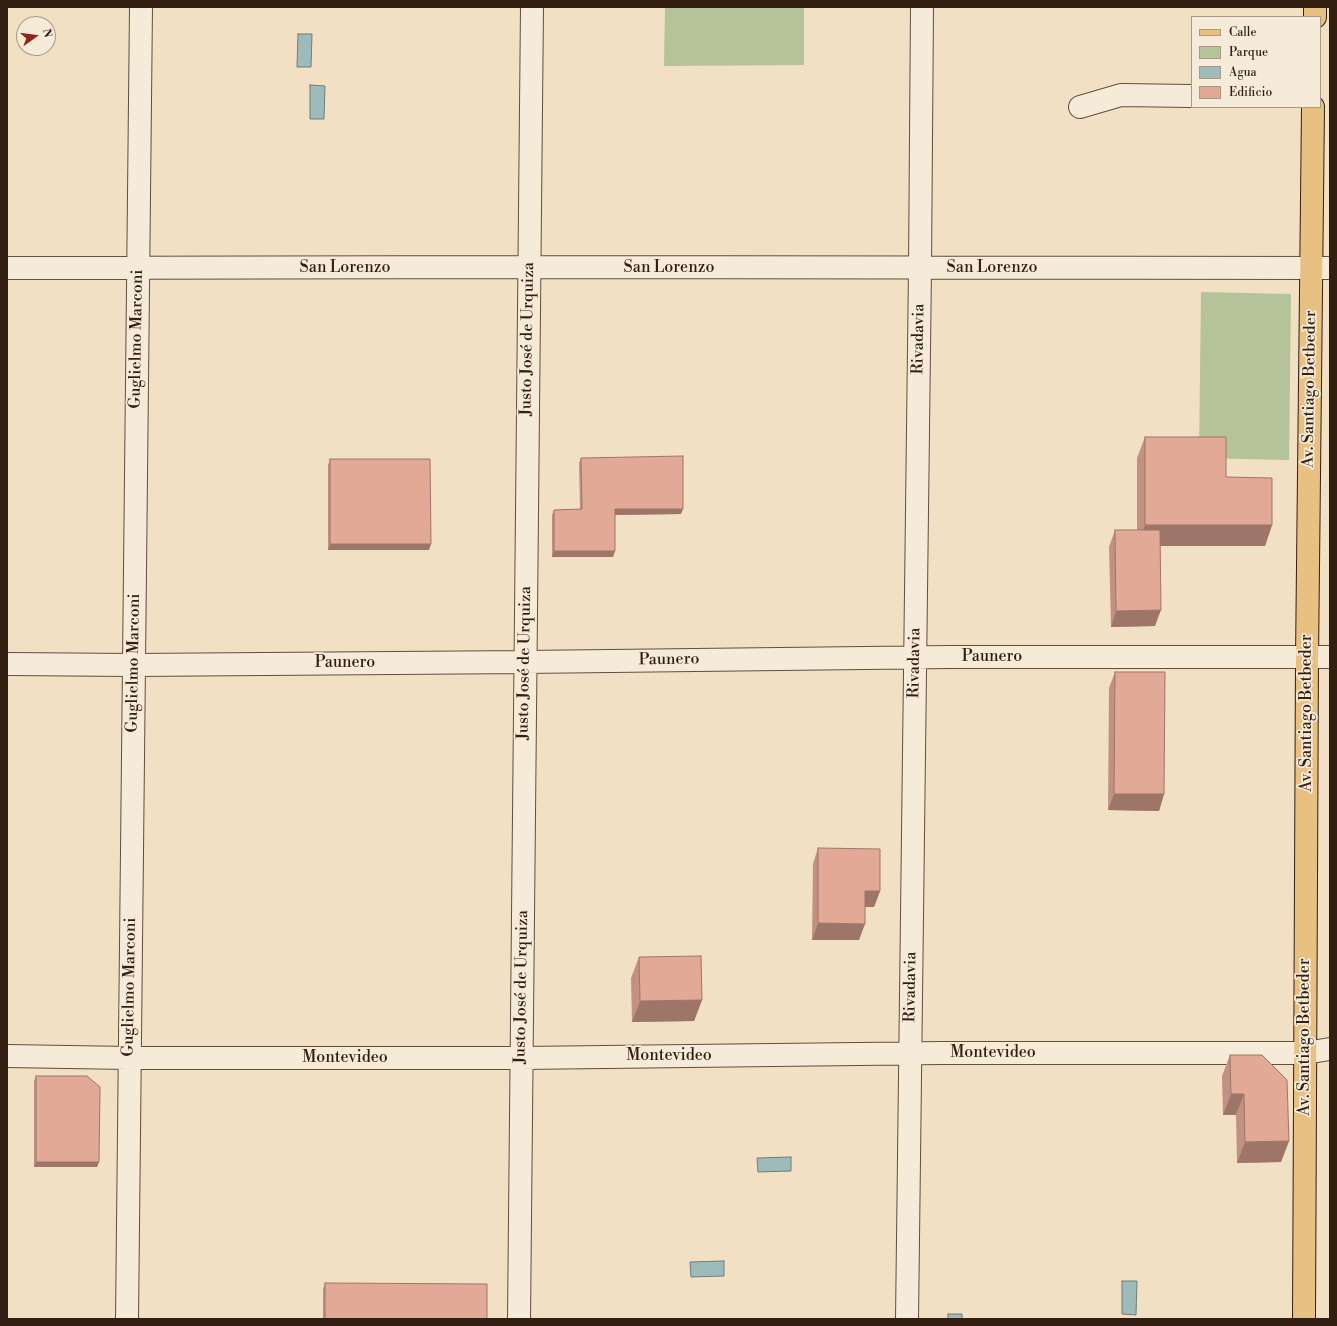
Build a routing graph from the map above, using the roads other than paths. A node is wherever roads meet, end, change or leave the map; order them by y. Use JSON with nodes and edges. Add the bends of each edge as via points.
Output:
{"nodes":[{"id":1,"x":141,"y":7,"type":"edge"},
{"id":2,"x":532,"y":7,"type":"edge"},
{"id":3,"x":922,"y":7,"type":"edge"},
{"id":4,"x":1191,"y":96,"type":"edge"},
{"id":5,"x":1080,"y":107,"type":"dead end"},
{"id":6,"x":1313,"y":108,"type":"edge"},
{"id":7,"x":529,"y":267,"type":"junction"},
{"id":8,"x":7,"y":268,"type":"edge"},
{"id":9,"x":138,"y":268,"type":"junction"},
{"id":10,"x":920,"y":268,"type":"junction"},
{"id":11,"x":1321,"y":268,"type":"edge"},
{"id":12,"x":915,"y":657,"type":"junction"},
{"id":13,"x":1330,"y":657,"type":"edge"},
{"id":14,"x":1307,"y":658,"type":"junction"},
{"id":15,"x":525,"y":662,"type":"junction"},
{"id":16,"x":7,"y":664,"type":"edge"},
{"id":17,"x":134,"y":665,"type":"junction"},
{"id":18,"x":1330,"y":1049,"type":"edge"},
{"id":19,"x":1304,"y":1052,"type":"junction"},
{"id":20,"x":910,"y":1054,"type":"junction"},
{"id":21,"x":7,"y":1056,"type":"edge"},
{"id":22,"x":129,"y":1058,"type":"junction"},
{"id":23,"x":521,"y":1058,"type":"junction"},
{"id":24,"x":127,"y":1319,"type":"edge"},
{"id":25,"x":519,"y":1319,"type":"edge"},
{"id":26,"x":907,"y":1319,"type":"edge"},
{"id":27,"x":1304,"y":1319,"type":"edge"}],
"edges":[{"from":1,"to":9,"type":"street","name":"Guglielmo Marconi"},
{"from":2,"to":7,"type":"street","name":"Justo José de Urquiza"},
{"from":3,"to":10,"type":"street","name":"Rivadavia"},
{"from":4,"to":5,"type":"street","via":[[1121,95]]},
{"from":6,"to":11,"type":"main road","name":"Av. Santiago Betbeder"},
{"from":7,"to":9,"type":"street","name":"San Lorenzo"},
{"from":7,"to":10,"type":"street","name":"San Lorenzo"},
{"from":7,"to":15,"type":"street","name":"Justo José de Urquiza"},
{"from":8,"to":9,"type":"street","name":"San Lorenzo"},
{"from":9,"to":17,"type":"street","name":"Guglielmo Marconi"},
{"from":10,"to":11,"type":"street","name":"San Lorenzo"},
{"from":10,"to":12,"type":"street","name":"Rivadavia"},
{"from":11,"to":14,"type":"main road","name":"Av. Santiago Betbeder"},
{"from":12,"to":14,"type":"street","name":"Paunero"},
{"from":12,"to":15,"type":"street","name":"Paunero"},
{"from":12,"to":20,"type":"street","name":"Rivadavia"},
{"from":13,"to":14,"type":"street","name":"Paunero"},
{"from":14,"to":19,"type":"main road","name":"Av. Santiago Betbeder"},
{"from":15,"to":17,"type":"street","name":"Paunero"},
{"from":15,"to":23,"type":"street","name":"Justo José de Urquiza"},
{"from":16,"to":17,"type":"street","name":"Paunero"},
{"from":17,"to":22,"type":"street","name":"Guglielmo Marconi"},
{"from":18,"to":19,"type":"street","name":"Montevideo"},
{"from":19,"to":20,"type":"street","name":"Montevideo"},
{"from":19,"to":27,"type":"main road","name":"Av. Santiago Betbeder"},
{"from":20,"to":23,"type":"street","name":"Montevideo"},
{"from":20,"to":26,"type":"street","name":"Rivadavia"},
{"from":21,"to":22,"type":"street","name":"Montevideo"},
{"from":22,"to":23,"type":"street","name":"Montevideo"},
{"from":22,"to":24,"type":"street","name":"Guglielmo Marconi"},
{"from":23,"to":25,"type":"street","name":"Justo José de Urquiza"}]}
